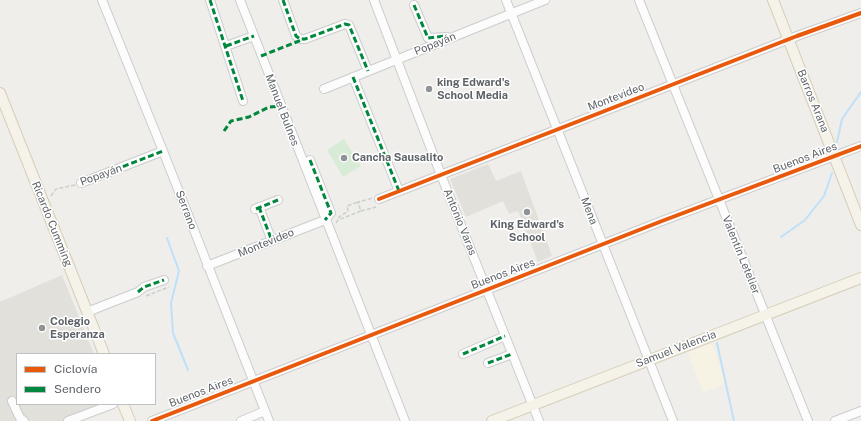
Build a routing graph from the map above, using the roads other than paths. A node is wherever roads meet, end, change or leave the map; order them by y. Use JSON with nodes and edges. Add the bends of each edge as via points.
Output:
{"nodes":[{"id":1,"x":102,"y":0,"type":"edge"},
{"id":2,"x":210,"y":0,"type":"edge"},
{"id":3,"x":240,"y":0,"type":"edge"},
{"id":4,"x":283,"y":0,"type":"edge"},
{"id":5,"x":374,"y":0,"type":"edge"},
{"id":6,"x":506,"y":0,"type":"edge"},
{"id":7,"x":545,"y":0,"type":"edge"},
{"id":8,"x":639,"y":0,"type":"edge"},
{"id":9,"x":774,"y":0,"type":"edge"},
{"id":10,"x":414,"y":5,"type":"dead end"},
{"id":11,"x":511,"y":13,"type":"junction"},
{"id":12,"x":861,"y":13,"type":"edge"},
{"id":13,"x":254,"y":36,"type":"junction"},
{"id":14,"x":449,"y":38,"type":"junction"},
{"id":15,"x":789,"y":40,"type":"junction"},
{"id":16,"x":226,"y":46,"type":"junction"},
{"id":17,"x":396,"y":59,"type":"junction"},
{"id":18,"x":368,"y":70,"type":"junction"},
{"id":19,"x":353,"y":76,"type":"junction"},
{"id":20,"x":673,"y":85,"type":"junction"},
{"id":21,"x":324,"y":89,"type":"dead end"},
{"id":22,"x":0,"y":93,"type":"edge"},
{"id":23,"x":243,"y":101,"type":"dead end"},
{"id":24,"x":558,"y":129,"type":"junction"},
{"id":25,"x":861,"y":146,"type":"edge"},
{"id":26,"x":163,"y":151,"type":"junction"},
{"id":27,"x":836,"y":157,"type":"junction"},
{"id":28,"x":310,"y":160,"type":"dead end"},
{"id":29,"x":441,"y":175,"type":"junction"},
{"id":30,"x":81,"y":183,"type":"road end"},
{"id":31,"x":399,"y":191,"type":"junction"},
{"id":32,"x":379,"y":199,"type":"road end"},
{"id":33,"x":278,"y":200,"type":"dead end"},
{"id":34,"x":719,"y":200,"type":"junction"},
{"id":35,"x":326,"y":224,"type":"junction"},
{"id":36,"x":861,"y":225,"type":"edge"},
{"id":37,"x":272,"y":240,"type":"junction"},
{"id":38,"x":602,"y":245,"type":"junction"},
{"id":39,"x":207,"y":266,"type":"junction"},
{"id":40,"x":861,"y":278,"type":"edge"},
{"id":41,"x":164,"y":280,"type":"dead end"},
{"id":42,"x":487,"y":290,"type":"junction"},
{"id":43,"x":87,"y":312,"type":"junction"},
{"id":44,"x":765,"y":314,"type":"junction"},
{"id":45,"x":370,"y":335,"type":"junction"},
{"id":46,"x":506,"y":336,"type":"junction"},
{"id":47,"x":104,"y":353,"type":"edge"},
{"id":48,"x":463,"y":354,"type":"dead end"},
{"id":49,"x":512,"y":354,"type":"junction"},
{"id":50,"x":649,"y":359,"type":"junction"},
{"id":51,"x":488,"y":363,"type":"dead end"},
{"id":52,"x":253,"y":381,"type":"junction"},
{"id":53,"x":12,"y":401,"type":"dead end"},
{"id":54,"x":111,"y":405,"type":"edge"},
{"id":55,"x":124,"y":405,"type":"edge"},
{"id":56,"x":533,"y":405,"type":"junction"},
{"id":57,"x":265,"y":411,"type":"junction"},
{"id":58,"x":861,"y":411,"type":"edge"},
{"id":59,"x":155,"y":420,"type":"edge"},
{"id":60,"x":24,"y":421,"type":"edge"},
{"id":61,"x":68,"y":421,"type":"edge"},
{"id":62,"x":130,"y":421,"type":"edge"},
{"id":63,"x":240,"y":421,"type":"edge"},
{"id":64,"x":269,"y":421,"type":"edge"},
{"id":65,"x":405,"y":421,"type":"edge"},
{"id":66,"x":492,"y":421,"type":"edge"},
{"id":67,"x":539,"y":421,"type":"edge"},
{"id":68,"x":673,"y":421,"type":"edge"},
{"id":69,"x":808,"y":421,"type":"edge"},
{"id":70,"x":835,"y":421,"type":"edge"}],
"edges":[{"from":1,"to":26,"type":"street","name":"Serrano"},
{"from":2,"to":16,"type":"street"},
{"from":3,"to":13,"type":"street","name":"Manuel Bulnes"},
{"from":4,"to":18,"type":"street","via":[[296,36],[300,39],[345,24],[349,25]]},
{"from":5,"to":17,"type":"street","name":"Antonio Varas"},
{"from":6,"to":11,"type":"street","name":"Mena"},
{"from":7,"to":11,"type":"street","name":"Popayán"},
{"from":8,"to":20,"type":"street","name":"Valentín Letelier"},
{"from":9,"to":15,"type":"main road","name":"Barros Arana"},
{"from":10,"to":14,"type":"street","via":[[428,38]]},
{"from":11,"to":14,"type":"street","name":"Popayán"},
{"from":11,"to":24,"type":"street","name":"Mena"},
{"from":12,"to":15,"type":"street","name":"Montevideo"},
{"from":13,"to":16,"type":"street"},
{"from":13,"to":35,"type":"street","name":"Manuel Bulnes"},
{"from":14,"to":17,"type":"street","name":"Popayán"},
{"from":15,"to":20,"type":"street","name":"Montevideo"},
{"from":15,"to":27,"type":"main road","name":"Barros Arana"},
{"from":16,"to":23,"type":"street"},
{"from":17,"to":18,"type":"street","name":"Popayán"},
{"from":17,"to":29,"type":"street","name":"Antonio Varas"},
{"from":18,"to":19,"type":"street","name":"Popayán"},
{"from":19,"to":21,"type":"street","name":"Popayán"},
{"from":19,"to":31,"type":"street"},
{"from":20,"to":24,"type":"street","name":"Montevideo"},
{"from":20,"to":34,"type":"street","name":"Valentín Letelier"},
{"from":22,"to":43,"type":"main road","name":"Ricardo Cumming"},
{"from":24,"to":29,"type":"street","name":"Montevideo"},
{"from":24,"to":38,"type":"street","name":"Mena"},
{"from":25,"to":27,"type":"street","name":"Buenos Aires"},
{"from":26,"to":30,"type":"street","name":"Popayán"},
{"from":26,"to":39,"type":"street","name":"Serrano"},
{"from":27,"to":34,"type":"street","name":"Buenos Aires"},
{"from":27,"to":36,"type":"main road","name":"Barros Arana"},
{"from":28,"to":35,"type":"street","name":"Manuel Bulnes","via":[[330,214]]},
{"from":29,"to":31,"type":"street","name":"Montevideo"},
{"from":29,"to":42,"type":"street","name":"Antonio Varas"},
{"from":31,"to":32,"type":"street","name":"Montevideo"},
{"from":33,"to":37,"type":"street","via":[[257,208]]},
{"from":34,"to":38,"type":"street","name":"Buenos Aires"},
{"from":34,"to":44,"type":"street","name":"Valentín Letelier"},
{"from":35,"to":37,"type":"street","name":"Montevideo"},
{"from":35,"to":45,"type":"street","name":"Manuel Bulnes"},
{"from":37,"to":39,"type":"street","name":"Montevideo"},
{"from":38,"to":42,"type":"street","name":"Buenos Aires"},
{"from":38,"to":50,"type":"street","name":"Mena"},
{"from":39,"to":52,"type":"street","name":"Serrano"},
{"from":40,"to":44,"type":"main road","name":"Samuel Valencia"},
{"from":41,"to":43,"type":"street"},
{"from":42,"to":45,"type":"street","name":"Buenos Aires"},
{"from":42,"to":46,"type":"street","name":"Antonio Varas"},
{"from":43,"to":47,"type":"main road","name":"Ricardo Cumming"},
{"from":44,"to":50,"type":"main road","name":"Samuel Valencia"},
{"from":44,"to":69,"type":"street","name":"Valentín Letelier"},
{"from":45,"to":52,"type":"street","name":"Buenos Aires"},
{"from":45,"to":65,"type":"street","name":"Manuel Bulnes"},
{"from":46,"to":48,"type":"street"},
{"from":46,"to":49,"type":"street","name":"Antonio Varas"},
{"from":49,"to":51,"type":"street"},
{"from":49,"to":56,"type":"street","name":"Antonio Varas"},
{"from":50,"to":56,"type":"main road","name":"Samuel Valencia"},
{"from":50,"to":68,"type":"street","name":"Mena"},
{"from":52,"to":57,"type":"street","name":"Serrano"},
{"from":52,"to":59,"type":"street","name":"Buenos Aires"},
{"from":53,"to":60,"type":"street"},
{"from":54,"to":61,"type":"street"},
{"from":55,"to":62,"type":"main road"},
{"from":56,"to":66,"type":"main road","name":"Samuel Valencia"},
{"from":56,"to":67,"type":"street","name":"Antonio Varas"},
{"from":57,"to":63,"type":"street"},
{"from":57,"to":64,"type":"street","name":"Serrano"},
{"from":58,"to":70,"type":"street"}]}
